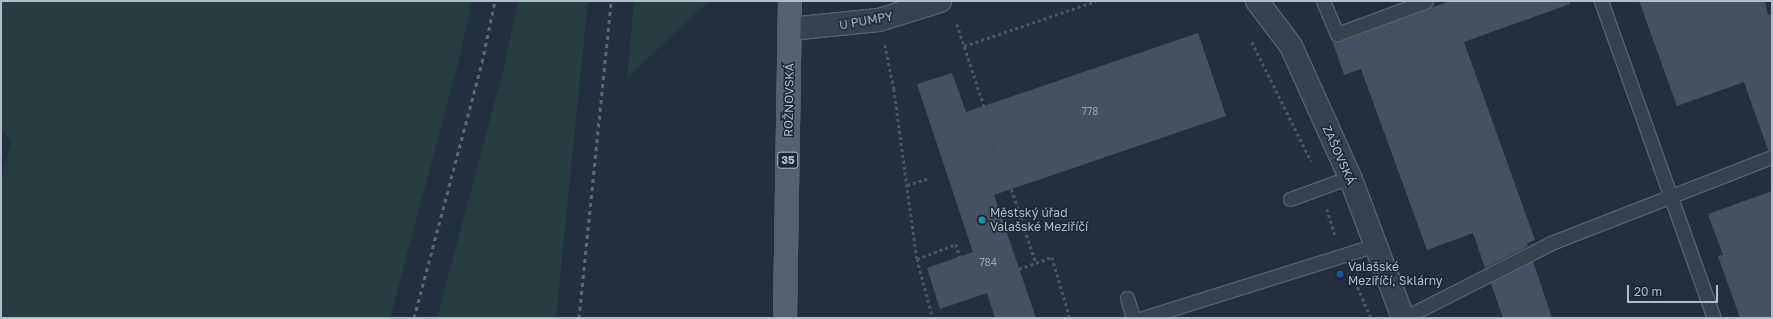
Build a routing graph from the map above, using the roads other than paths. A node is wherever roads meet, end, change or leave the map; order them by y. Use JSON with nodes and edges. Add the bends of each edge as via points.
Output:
{"nodes":[{"id":1,"x":790,"y":1,"type":"edge"},
{"id":2,"x":940,"y":1,"type":"edge"},
{"id":3,"x":1256,"y":1,"type":"edge"},
{"id":4,"x":1323,"y":1,"type":"edge"},
{"id":5,"x":1426,"y":1,"type":"edge"},
{"id":6,"x":1601,"y":1,"type":"edge"},
{"id":7,"x":790,"y":29,"type":"junction"},
{"id":8,"x":1772,"y":158,"type":"edge"},
{"id":9,"x":1350,"y":177,"type":"junction"},
{"id":10,"x":1671,"y":195,"type":"junction"},
{"id":11,"x":1290,"y":199,"type":"dead end"},
{"id":12,"x":1376,"y":245,"type":"junction"},
{"id":13,"x":1127,"y":298,"type":"dead end"},
{"id":14,"x":785,"y":318,"type":"edge"},
{"id":15,"x":1133,"y":318,"type":"edge"},
{"id":16,"x":1143,"y":318,"type":"edge"},
{"id":17,"x":1403,"y":318,"type":"edge"},
{"id":18,"x":1714,"y":318,"type":"edge"}],
"edges":[{"from":1,"to":7,"type":"main road","name":"ROŽNOVSKÁ","number":"35"},
{"from":2,"to":7,"type":"street","name":"U PUMPY","via":[[879,20]]},
{"from":3,"to":9,"type":"street","name":"ZAŠOVSKÁ","via":[[1291,46]]},
{"from":4,"to":5,"type":"lane","via":[[1337,34]]},
{"from":6,"to":10,"type":"lane"},
{"from":7,"to":14,"type":"main road","name":"ROŽNOVSKÁ","number":"35"},
{"from":8,"to":10,"type":"lane"},
{"from":9,"to":11,"type":"lane"},
{"from":9,"to":12,"type":"street","name":"ZAŠOVSKÁ"},
{"from":10,"to":17,"type":"lane","via":[[1551,243]]},
{"from":10,"to":18,"type":"lane"},
{"from":12,"to":16,"type":"lane"},
{"from":12,"to":17,"type":"street","name":"ZAŠOVSKÁ"},
{"from":13,"to":15,"type":"lane"}]}
